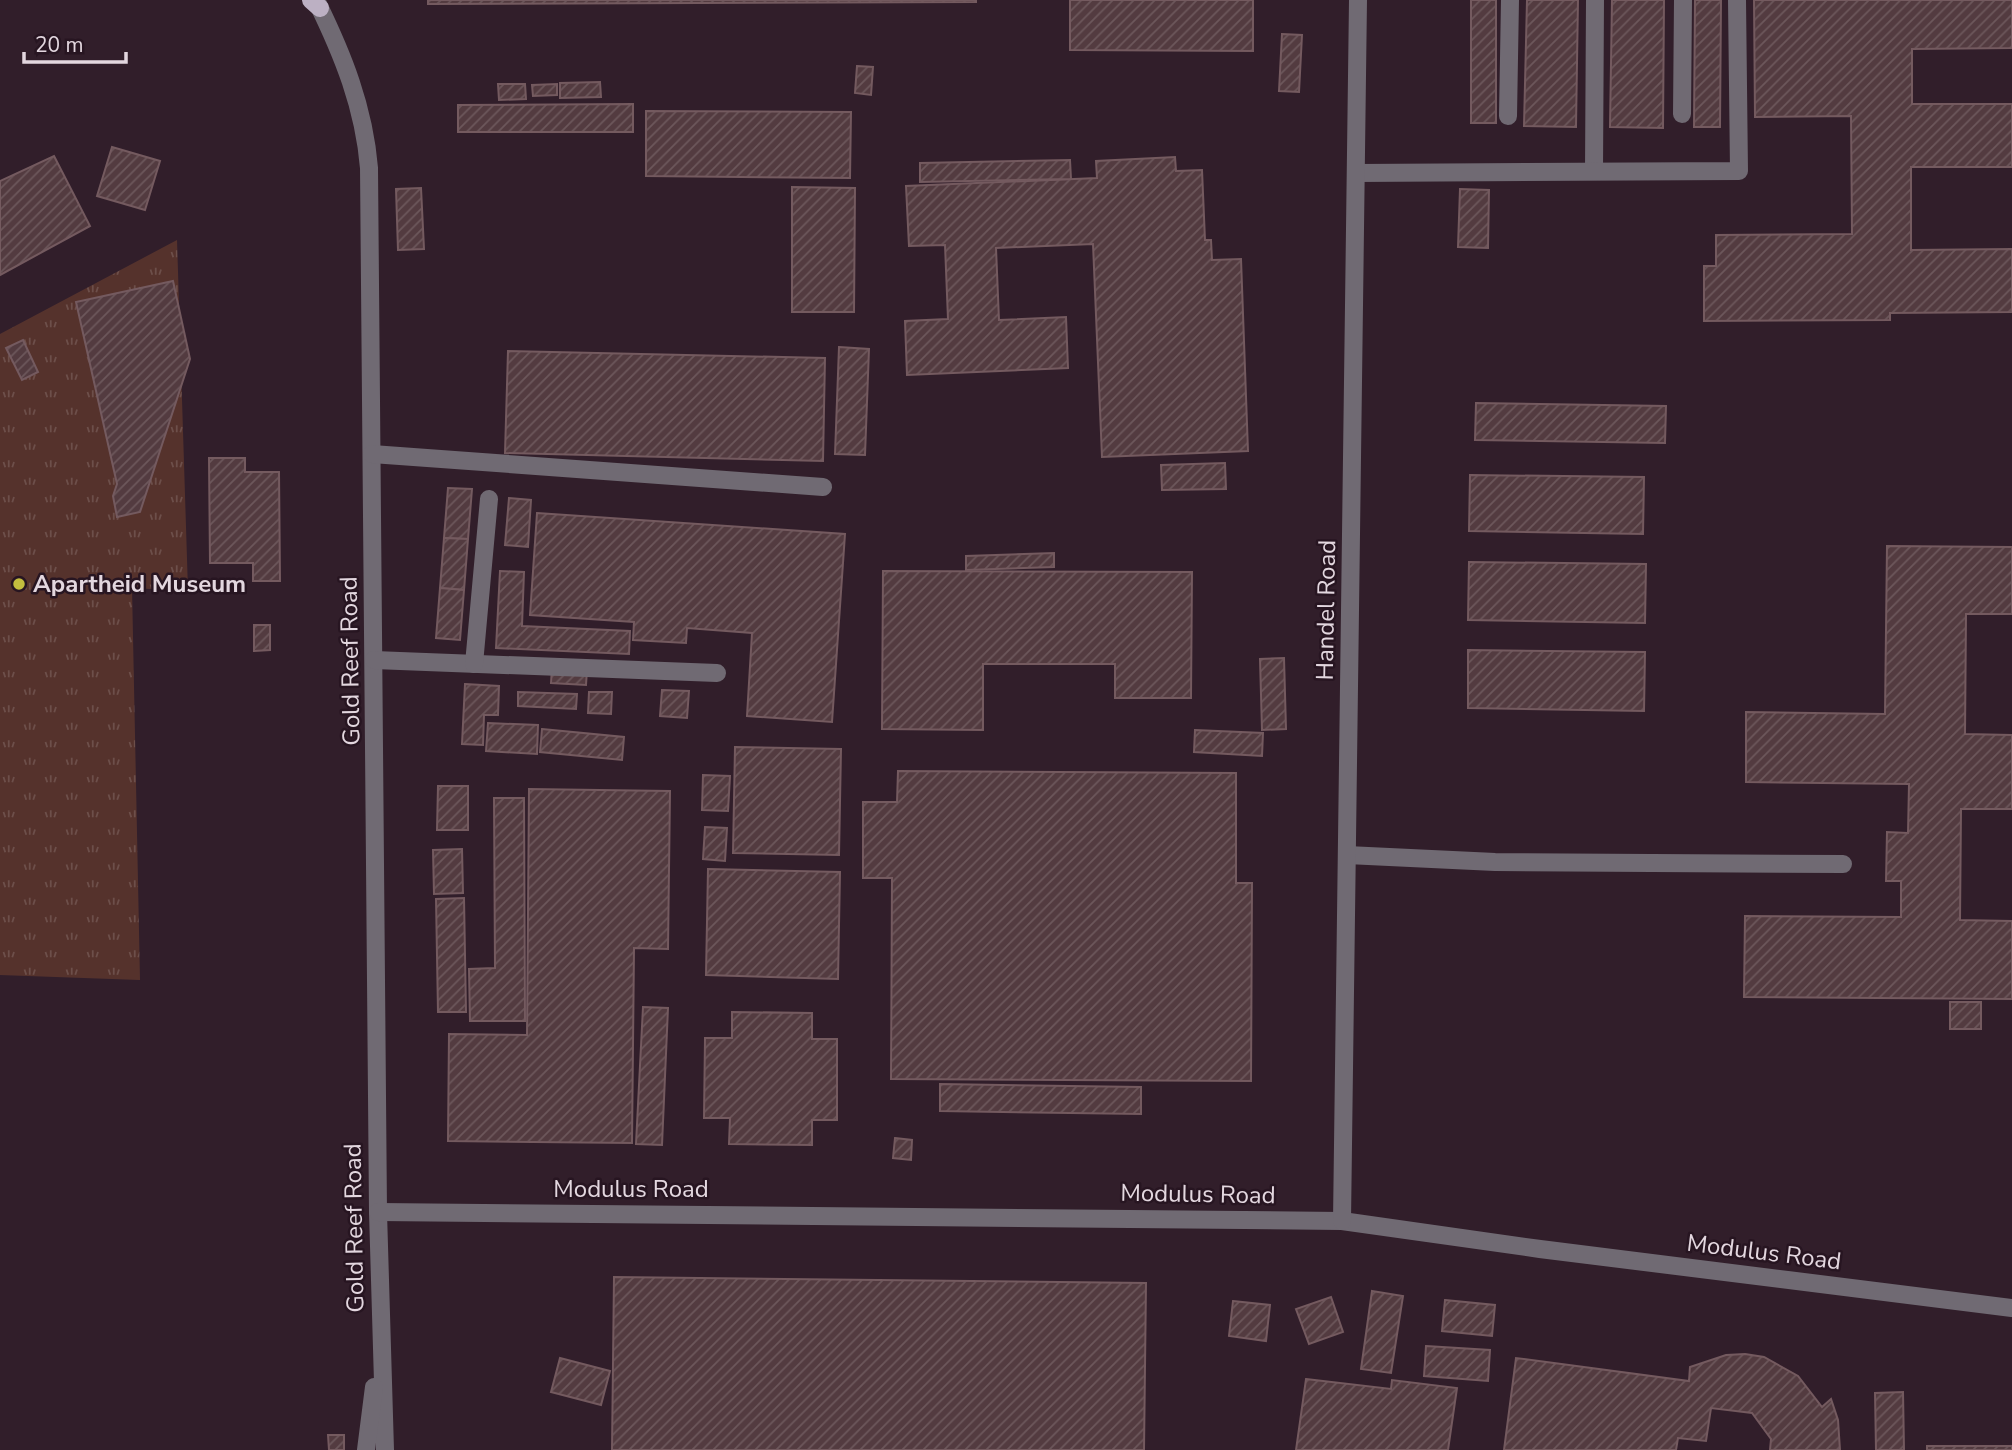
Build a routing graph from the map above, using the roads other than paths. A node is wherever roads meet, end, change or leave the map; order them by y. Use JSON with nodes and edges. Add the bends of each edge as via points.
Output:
{"nodes":[{"id":1,"x":1358,"y":0,"type":"edge"},
{"id":2,"x":1510,"y":0,"type":"edge"},
{"id":3,"x":1595,"y":0,"type":"edge"},
{"id":4,"x":1683,"y":0,"type":"edge"},
{"id":5,"x":1737,"y":0,"type":"edge"},
{"id":6,"x":316,"y":3,"type":"edge"},
{"id":7,"x":1682,"y":114,"type":"dead end"},
{"id":8,"x":1508,"y":116,"type":"dead end"},
{"id":9,"x":1594,"y":171,"type":"junction"},
{"id":10,"x":1356,"y":173,"type":"junction"},
{"id":11,"x":372,"y":454,"type":"junction"},
{"id":12,"x":823,"y":487,"type":"dead end"},
{"id":13,"x":489,"y":499,"type":"dead end"},
{"id":14,"x":374,"y":660,"type":"junction"},
{"id":15,"x":474,"y":664,"type":"junction"},
{"id":16,"x":717,"y":673,"type":"dead end"},
{"id":17,"x":1348,"y":855,"type":"junction"},
{"id":18,"x":1843,"y":864,"type":"dead end"},
{"id":19,"x":378,"y":1212,"type":"junction"},
{"id":20,"x":1342,"y":1220,"type":"junction"},
{"id":21,"x":2012,"y":1308,"type":"edge"},
{"id":22,"x":380,"y":1331,"type":"junction"},
{"id":23,"x":366,"y":1450,"type":"edge"},
{"id":24,"x":385,"y":1450,"type":"edge"}],
"edges":[{"from":1,"to":10,"type":"street","name":"Handel Road"},
{"from":2,"to":8,"type":"street"},
{"from":3,"to":9,"type":"street"},
{"from":4,"to":7,"type":"street"},
{"from":5,"to":9,"type":"street","via":[[1739,171]]},
{"from":6,"to":11,"type":"street","name":"Gold Reef Road","via":[[346,62],[366,134]]},
{"from":9,"to":10,"type":"street"},
{"from":10,"to":17,"type":"street","name":"Handel Road"},
{"from":11,"to":12,"type":"street"},
{"from":11,"to":14,"type":"street","name":"Gold Reef Road"},
{"from":13,"to":15,"type":"street"},
{"from":14,"to":15,"type":"street"},
{"from":14,"to":19,"type":"street","name":"Gold Reef Road"},
{"from":15,"to":16,"type":"street"},
{"from":17,"to":18,"type":"street","via":[[1495,862]]},
{"from":17,"to":20,"type":"street","name":"Handel Road"},
{"from":19,"to":20,"type":"street","name":"Modulus Road"},
{"from":19,"to":22,"type":"street","name":"Gold Reef Road"},
{"from":20,"to":21,"type":"street","name":"Modulus Road"},
{"from":22,"to":23,"type":"street","name":"Gold Reef Road"},
{"from":22,"to":24,"type":"street","name":"Gold Reef Road"}]}
